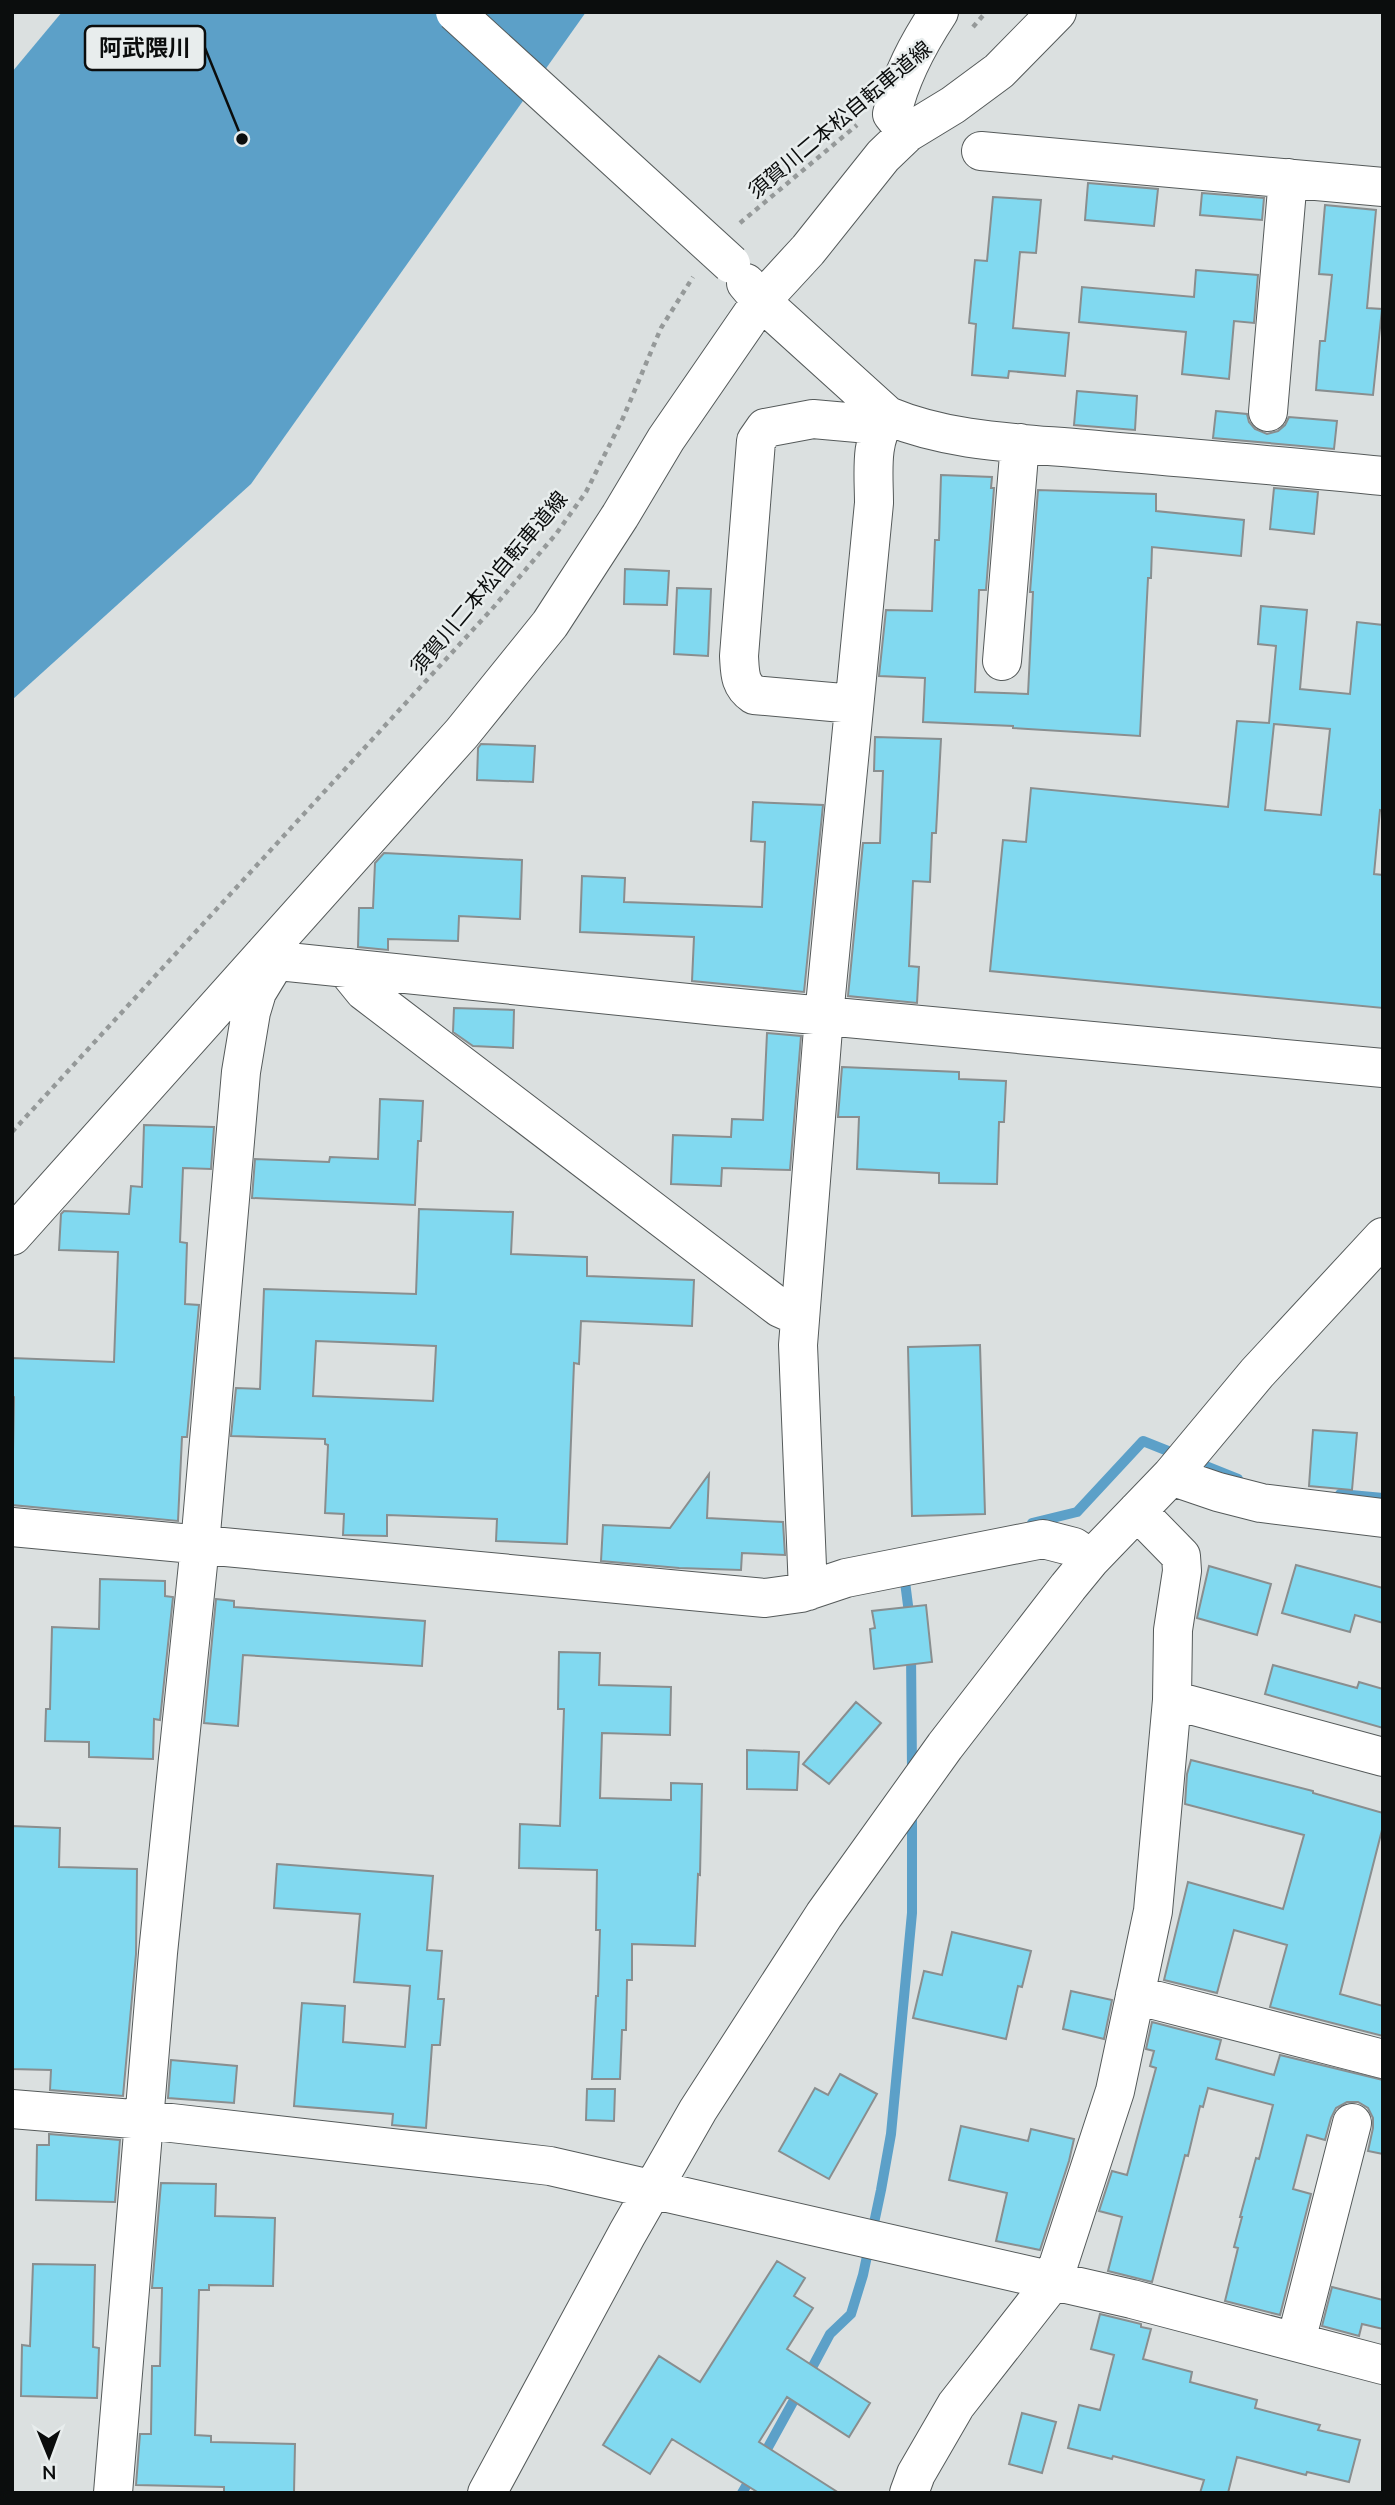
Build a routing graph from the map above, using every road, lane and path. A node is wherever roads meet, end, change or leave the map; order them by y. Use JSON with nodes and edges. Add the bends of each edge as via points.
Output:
{"nodes":[{"id":1,"x":455,"y":12,"type":"edge"},
{"id":2,"x":986,"y":12,"type":"edge"},
{"id":3,"x":1057,"y":12,"type":"edge"},
{"id":4,"x":955,"y":21,"type":"edge"},
{"id":5,"x":896,"y":93,"type":"junction"},
{"id":6,"x":907,"y":133,"type":"junction"},
{"id":7,"x":981,"y":151,"type":"dead end"},
{"id":8,"x":1288,"y":178,"type":"junction"},
{"id":9,"x":1383,"y":187,"type":"edge"},
{"id":10,"x":721,"y":255,"type":"junction"},
{"id":11,"x":761,"y":301,"type":"junction"},
{"id":12,"x":1268,"y":412,"type":"dead end"},
{"id":13,"x":884,"y":420,"type":"junction"},
{"id":14,"x":1020,"y":443,"type":"junction"},
{"id":15,"x":1383,"y":476,"type":"edge"},
{"id":16,"x":1002,"y":661,"type":"dead end"},
{"id":17,"x":854,"y":704,"type":"junction"},
{"id":18,"x":271,"y":955,"type":"junction"},
{"id":19,"x":350,"y":968,"type":"junction"},
{"id":20,"x":824,"y":1016,"type":"junction"},
{"id":21,"x":1383,"y":1068,"type":"edge"},
{"id":22,"x":12,"y":1132,"type":"edge"},
{"id":23,"x":12,"y":1236,"type":"edge"},
{"id":24,"x":1383,"y":1237,"type":"edge"},
{"id":25,"x":800,"y":1317,"type":"junction"},
{"id":26,"x":1171,"y":1476,"type":"junction"},
{"id":27,"x":1137,"y":1511,"type":"junction"},
{"id":28,"x":1383,"y":1518,"type":"edge"},
{"id":29,"x":12,"y":1527,"type":"edge"},
{"id":30,"x":200,"y":1545,"type":"junction"},
{"id":31,"x":1091,"y":1559,"type":"junction"},
{"id":32,"x":808,"y":1591,"type":"junction"},
{"id":33,"x":1172,"y":1700,"type":"junction"},
{"id":34,"x":1383,"y":1758,"type":"edge"},
{"id":35,"x":1135,"y":1995,"type":"junction"},
{"id":36,"x":1383,"y":2059,"type":"edge"},
{"id":37,"x":12,"y":2109,"type":"edge"},
{"id":38,"x":145,"y":2120,"type":"junction"},
{"id":39,"x":1352,"y":2123,"type":"dead end"},
{"id":40,"x":653,"y":2191,"type":"junction"},
{"id":41,"x":1053,"y":2281,"type":"junction"},
{"id":42,"x":1296,"y":2341,"type":"junction"},
{"id":43,"x":1383,"y":2365,"type":"edge"},
{"id":44,"x":113,"y":2493,"type":"edge"},
{"id":45,"x":486,"y":2493,"type":"edge"},
{"id":46,"x":909,"y":2493,"type":"edge"}],
"edges":[{"from":1,"to":10,"type":"street","bridge":true},
{"from":2,"to":4,"type":"path"},
{"from":3,"to":6,"type":"street","via":[[999,71]]},
{"from":4,"to":5,"type":"street","via":[[920,40]]},
{"from":5,"to":6,"type":"street","via":[[891,114]]},
{"from":5,"to":10,"type":"path","name":"須賀川二本松自転車道線"},
{"from":6,"to":11,"type":"street"},
{"from":7,"to":8,"type":"street"},
{"from":8,"to":9,"type":"street"},
{"from":8,"to":12,"type":"street"},
{"from":10,"to":11,"type":"street"},
{"from":10,"to":22,"type":"path","name":"須賀川二本松自転車道線","via":[[661,328],[586,492],[556,534]]},
{"from":11,"to":13,"type":"street"},
{"from":11,"to":18,"type":"street","via":[[666,439],[550,624]]},
{"from":13,"to":14,"type":"street","via":[[942,434]]},
{"from":13,"to":17,"type":"street","via":[[875,446],[874,503]]},
{"from":13,"to":17,"type":"street","via":[[796,420],[765,428],[756,441],[739,656],[745,690],[754,695]]},
{"from":14,"to":15,"type":"street"},
{"from":14,"to":16,"type":"street"},
{"from":17,"to":20,"type":"street"},
{"from":18,"to":19,"type":"street","via":[[288,962]]},
{"from":18,"to":23,"type":"street"},
{"from":18,"to":30,"type":"street","via":[[251,1012],[241,1072]]},
{"from":19,"to":20,"type":"street"},
{"from":19,"to":25,"type":"street","via":[[356,984],[374,999],[780,1308]]},
{"from":20,"to":21,"type":"street"},
{"from":20,"to":25,"type":"street"},
{"from":24,"to":26,"type":"street","via":[[1257,1373]]},
{"from":25,"to":32,"type":"street"},
{"from":26,"to":27,"type":"street"},
{"from":26,"to":28,"type":"street","via":[[1261,1503]]},
{"from":27,"to":31,"type":"street"},
{"from":27,"to":33,"type":"street","via":[[1181,1556]]},
{"from":29,"to":30,"type":"street"},
{"from":30,"to":32,"type":"street","via":[[755,1597]]},
{"from":30,"to":38,"type":"street"},
{"from":31,"to":32,"type":"street","via":[[1074,1547],[1043,1539],[846,1578]]},
{"from":31,"to":40,"type":"street","via":[[945,1746],[824,1916],[698,2110]]},
{"from":33,"to":34,"type":"street"},
{"from":33,"to":35,"type":"street","via":[[1153,1912]]},
{"from":35,"to":36,"type":"street"},
{"from":35,"to":41,"type":"street","via":[[1115,2091]]},
{"from":37,"to":38,"type":"street"},
{"from":38,"to":40,"type":"street","via":[[550,2166]]},
{"from":38,"to":44,"type":"street"},
{"from":39,"to":42,"type":"street"},
{"from":40,"to":41,"type":"street"},
{"from":40,"to":45,"type":"street"},
{"from":41,"to":42,"type":"street"},
{"from":41,"to":46,"type":"street","via":[[956,2405]]},
{"from":42,"to":43,"type":"street"}]}
